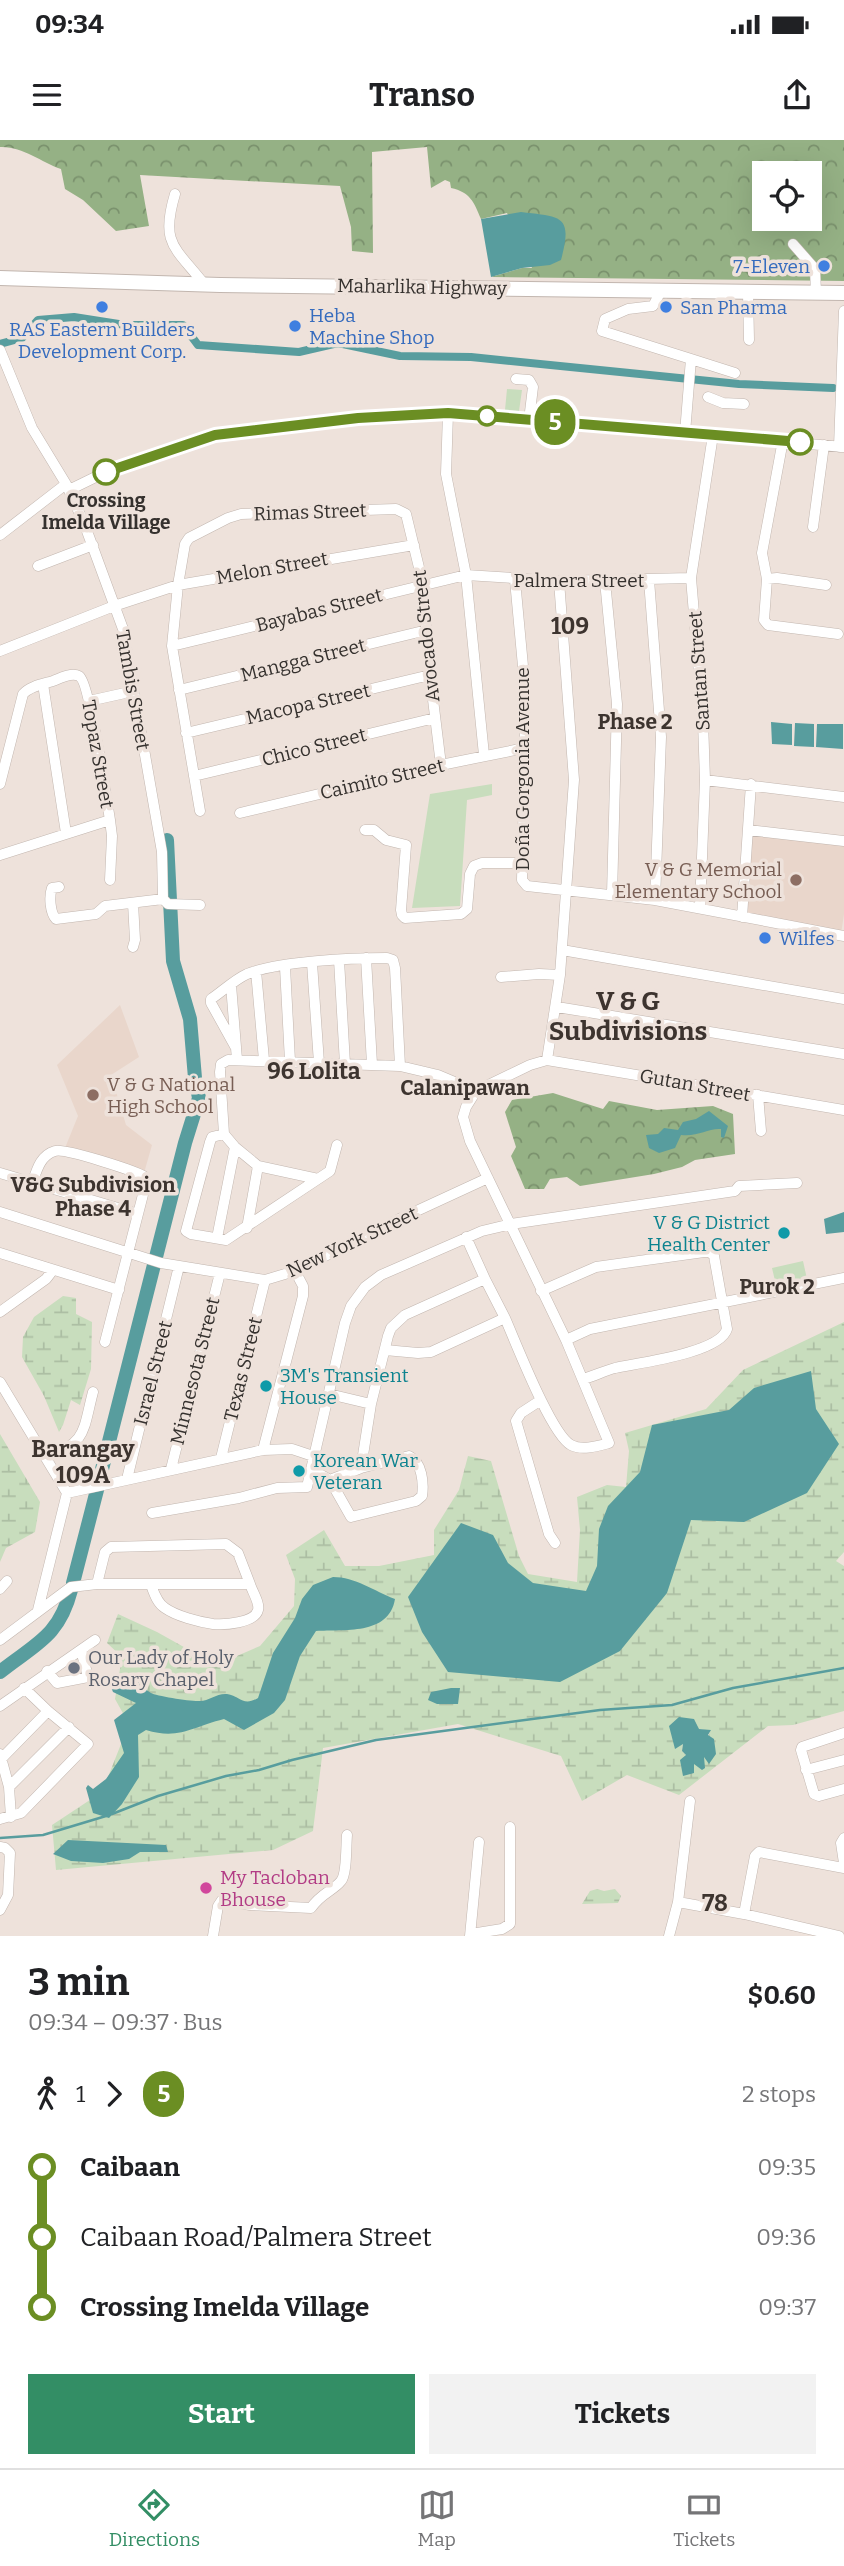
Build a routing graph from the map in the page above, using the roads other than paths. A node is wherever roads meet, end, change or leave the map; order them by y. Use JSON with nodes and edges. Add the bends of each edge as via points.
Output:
{"nodes":[{"id":1,"x":175,"y":194,"type":"dead end"},
{"id":2,"x":793,"y":244,"type":"dead end"},
{"id":3,"x":0,"y":278,"type":"edge"},
{"id":4,"x":204,"y":284,"type":"junction"},
{"id":5,"x":661,"y":291,"type":"junction"},
{"id":6,"x":748,"y":292,"type":"junction"},
{"id":7,"x":816,"y":293,"type":"junction"},
{"id":8,"x":844,"y":293,"type":"edge"},
{"id":9,"x":844,"y":314,"type":"edge"},
{"id":10,"x":749,"y":340,"type":"dead end"},
{"id":11,"x":0,"y":351,"type":"edge"},
{"id":12,"x":691,"y":359,"type":"junction"},
{"id":13,"x":4,"y":371,"type":"edge"},
{"id":14,"x":736,"y":373,"type":"dead end"},
{"id":15,"x":516,"y":379,"type":"dead end"},
{"id":16,"x":698,"y":396,"type":"junction"},
{"id":17,"x":744,"y":404,"type":"dead end"},
{"id":18,"x":448,"y":413,"type":"junction"},
{"id":19,"x":528,"y":420,"type":"junction"},
{"id":20,"x":685,"y":433,"type":"junction"},
{"id":21,"x":713,"y":435,"type":"junction"},
{"id":22,"x":782,"y":440,"type":"junction"},
{"id":23,"x":824,"y":445,"type":"junction"},
{"id":24,"x":841,"y":447,"type":"edge"},
{"id":25,"x":68,"y":487,"type":"junction"},
{"id":26,"x":402,"y":510,"type":"joint"},
{"id":27,"x":813,"y":527,"type":"dead end"},
{"id":28,"x":0,"y":535,"type":"edge"},
{"id":29,"x":93,"y":545,"type":"junction"},
{"id":30,"x":414,"y":545,"type":"junction"},
{"id":31,"x":37,"y":566,"type":"dead end"},
{"id":32,"x":466,"y":575,"type":"junction"},
{"id":33,"x":691,"y":578,"type":"junction"},
{"id":34,"x":767,"y":579,"type":"junction"},
{"id":35,"x":515,"y":580,"type":"junction"},
{"id":36,"x":649,"y":580,"type":"junction"},
{"id":37,"x":559,"y":581,"type":"junction"},
{"id":38,"x":605,"y":581,"type":"junction"},
{"id":39,"x":423,"y":584,"type":"junction"},
{"id":40,"x":178,"y":585,"type":"junction"},
{"id":41,"x":826,"y":585,"type":"dead end"},
{"id":42,"x":114,"y":606,"type":"junction"},
{"id":43,"x":427,"y":631,"type":"junction"},
{"id":44,"x":838,"y":634,"type":"dead end"},
{"id":45,"x":172,"y":646,"type":"junction"},
{"id":46,"x":0,"y":651,"type":"edge"},
{"id":47,"x":430,"y":675,"type":"junction"},
{"id":48,"x":43,"y":684,"type":"junction"},
{"id":49,"x":179,"y":690,"type":"junction"},
{"id":50,"x":134,"y":691,"type":"junction"},
{"id":51,"x":89,"y":701,"type":"junction"},
{"id":52,"x":435,"y":718,"type":"junction"},
{"id":53,"x":186,"y":733,"type":"junction"},
{"id":54,"x":526,"y":748,"type":"junction"},
{"id":55,"x":4,"y":751,"type":"edge"},
{"id":56,"x":484,"y":755,"type":"junction"},
{"id":57,"x":441,"y":765,"type":"junction"},
{"id":58,"x":194,"y":776,"type":"junction"},
{"id":59,"x":705,"y":780,"type":"junction"},
{"id":60,"x":0,"y":784,"type":"edge"},
{"id":61,"x":751,"y":784,"type":"junction"},
{"id":62,"x":844,"y":797,"type":"edge"},
{"id":63,"x":200,"y":811,"type":"dead end"},
{"id":64,"x":240,"y":813,"type":"dead end"},
{"id":65,"x":110,"y":820,"type":"junction"},
{"id":66,"x":365,"y":830,"type":"dead end"},
{"id":67,"x":748,"y":830,"type":"junction"},
{"id":68,"x":66,"y":833,"type":"junction"},
{"id":69,"x":844,"y":841,"type":"edge"},
{"id":70,"x":0,"y":855,"type":"edge"},
{"id":71,"x":522,"y":863,"type":"junction"},
{"id":72,"x":110,"y":880,"type":"dead end"},
{"id":73,"x":59,"y":887,"type":"dead end"},
{"id":74,"x":566,"y":890,"type":"junction"},
{"id":75,"x":612,"y":895,"type":"junction"},
{"id":76,"x":163,"y":899,"type":"junction"},
{"id":77,"x":655,"y":900,"type":"junction"},
{"id":78,"x":133,"y":903,"type":"junction"},
{"id":79,"x":200,"y":905,"type":"dead end"},
{"id":80,"x":700,"y":908,"type":"junction"},
{"id":81,"x":742,"y":917,"type":"junction"},
{"id":82,"x":844,"y":936,"type":"edge"},
{"id":83,"x":133,"y":947,"type":"dead end"},
{"id":84,"x":562,"y":950,"type":"junction"},
{"id":85,"x":366,"y":958,"type":"junction"},
{"id":86,"x":339,"y":960,"type":"junction"},
{"id":87,"x":312,"y":963,"type":"junction"},
{"id":88,"x":285,"y":967,"type":"junction"},
{"id":89,"x":256,"y":971,"type":"junction"},
{"id":90,"x":560,"y":975,"type":"junction"},
{"id":91,"x":501,"y":977,"type":"dead end"},
{"id":92,"x":231,"y":985,"type":"junction"},
{"id":93,"x":844,"y":999,"type":"edge"},
{"id":94,"x":557,"y":1007,"type":"junction"},
{"id":95,"x":236,"y":1053,"type":"junction"},
{"id":96,"x":844,"y":1054,"type":"edge"},
{"id":97,"x":264,"y":1060,"type":"junction"},
{"id":98,"x":547,"y":1060,"type":"junction"},
{"id":99,"x":290,"y":1061,"type":"junction"},
{"id":100,"x":320,"y":1063,"type":"junction"},
{"id":101,"x":345,"y":1063,"type":"junction"},
{"id":102,"x":372,"y":1064,"type":"junction"},
{"id":103,"x":400,"y":1066,"type":"junction"},
{"id":104,"x":476,"y":1091,"type":"junction"},
{"id":105,"x":758,"y":1096,"type":"junction"},
{"id":106,"x":844,"y":1110,"type":"edge"},
{"id":107,"x":761,"y":1131,"type":"dead end"},
{"id":108,"x":224,"y":1134,"type":"junction"},
{"id":109,"x":337,"y":1145,"type":"dead end"},
{"id":110,"x":235,"y":1147,"type":"junction"},
{"id":111,"x":258,"y":1166,"type":"junction"},
{"id":112,"x":0,"y":1173,"type":"edge"},
{"id":113,"x":488,"y":1178,"type":"junction"},
{"id":114,"x":318,"y":1179,"type":"junction"},
{"id":115,"x":33,"y":1181,"type":"junction"},
{"id":116,"x":797,"y":1183,"type":"dead end"},
{"id":117,"x":0,"y":1212,"type":"edge"},
{"id":118,"x":138,"y":1214,"type":"junction"},
{"id":119,"x":511,"y":1224,"type":"junction"},
{"id":120,"x":247,"y":1228,"type":"junction"},
{"id":121,"x":466,"y":1237,"type":"junction"},
{"id":122,"x":217,"y":1238,"type":"junction"},
{"id":123,"x":128,"y":1253,"type":"junction"},
{"id":124,"x":0,"y":1255,"type":"edge"},
{"id":125,"x":179,"y":1266,"type":"junction"},
{"id":126,"x":53,"y":1270,"type":"junction"},
{"id":127,"x":295,"y":1271,"type":"junction"},
{"id":128,"x":220,"y":1273,"type":"junction"},
{"id":129,"x":844,"y":1278,"type":"edge"},
{"id":130,"x":485,"y":1279,"type":"junction"},
{"id":131,"x":265,"y":1280,"type":"junction"},
{"id":132,"x":119,"y":1290,"type":"junction"},
{"id":133,"x":541,"y":1291,"type":"junction"},
{"id":134,"x":723,"y":1301,"type":"junction"},
{"id":135,"x":0,"y":1312,"type":"edge"},
{"id":136,"x":505,"y":1318,"type":"junction"},
{"id":137,"x":566,"y":1340,"type":"junction"},
{"id":138,"x":105,"y":1342,"type":"dead end"},
{"id":139,"x":385,"y":1350,"type":"junction"},
{"id":140,"x":583,"y":1379,"type":"junction"},
{"id":141,"x":0,"y":1382,"type":"edge"},
{"id":142,"x":93,"y":1392,"type":"dead end"},
{"id":143,"x":328,"y":1394,"type":"junction"},
{"id":144,"x":541,"y":1400,"type":"junction"},
{"id":145,"x":371,"y":1404,"type":"junction"},
{"id":146,"x":263,"y":1450,"type":"junction"},
{"id":147,"x":313,"y":1456,"type":"junction"},
{"id":148,"x":47,"y":1457,"type":"junction"},
{"id":149,"x":221,"y":1458,"type":"junction"},
{"id":150,"x":361,"y":1468,"type":"junction"},
{"id":151,"x":171,"y":1469,"type":"junction"},
{"id":152,"x":311,"y":1469,"type":"junction"},
{"id":153,"x":127,"y":1479,"type":"junction"},
{"id":154,"x":330,"y":1480,"type":"junction"},
{"id":155,"x":67,"y":1493,"type":"junction"},
{"id":156,"x":152,"y":1513,"type":"dead end"},
{"id":157,"x":555,"y":1543,"type":"dead end"},
{"id":158,"x":97,"y":1584,"type":"junction"},
{"id":159,"x":250,"y":1584,"type":"junction"},
{"id":160,"x":151,"y":1585,"type":"junction"},
{"id":161,"x":44,"y":1587,"type":"junction"},
{"id":162,"x":57,"y":1596,"type":"junction"},
{"id":163,"x":38,"y":1610,"type":"junction"},
{"id":164,"x":0,"y":1640,"type":"edge"},
{"id":165,"x":94,"y":1640,"type":"dead end"},
{"id":166,"x":81,"y":1650,"type":"junction"},
{"id":167,"x":47,"y":1671,"type":"junction"},
{"id":168,"x":24,"y":1688,"type":"junction"},
{"id":169,"x":0,"y":1706,"type":"edge"},
{"id":170,"x":48,"y":1711,"type":"junction"},
{"id":171,"x":69,"y":1727,"type":"junction"},
{"id":172,"x":844,"y":1734,"type":"edge"},
{"id":173,"x":1,"y":1756,"type":"edge"},
{"id":174,"x":844,"y":1760,"type":"edge"},
{"id":175,"x":806,"y":1770,"type":"junction"},
{"id":176,"x":9,"y":1787,"type":"junction"},
{"id":177,"x":844,"y":1789,"type":"edge"},
{"id":178,"x":690,"y":1801,"type":"dead end"},
{"id":179,"x":11,"y":1817,"type":"junction"},
{"id":180,"x":0,"y":1819,"type":"edge"},
{"id":181,"x":510,"y":1827,"type":"dead end"},
{"id":182,"x":347,"y":1835,"type":"dead end"},
{"id":183,"x":844,"y":1838,"type":"edge"},
{"id":184,"x":479,"y":1842,"type":"dead end"},
{"id":185,"x":0,"y":1847,"type":"edge"},
{"id":186,"x":844,"y":1865,"type":"edge"},
{"id":187,"x":678,"y":1902,"type":"junction"},
{"id":188,"x":0,"y":1910,"type":"edge"},
{"id":189,"x":744,"y":1914,"type":"junction"},
{"id":190,"x":471,"y":1935,"type":"edge"},
{"id":191,"x":213,"y":1936,"type":"edge"},
{"id":192,"x":669,"y":1936,"type":"edge"},
{"id":193,"x":839,"y":1936,"type":"edge"}],
"edges":[{"from":1,"to":4,"type":"street","via":[[168,216],[170,239]]},
{"from":2,"to":7,"type":"street","via":[[815,269]]},
{"from":3,"to":4,"type":"highway","name":"Maharlika Highway"},
{"from":4,"to":5,"type":"highway","name":"Maharlika Highway"},
{"from":5,"to":6,"type":"highway","name":"Maharlika Highway"},
{"from":5,"to":12,"type":"street","via":[[653,306],[628,309],[604,319],[602,331]]},
{"from":6,"to":7,"type":"highway","name":"Maharlika Highway"},
{"from":6,"to":10,"type":"street"},
{"from":7,"to":8,"type":"highway","name":"Maharlika Highway"},
{"from":9,"to":24,"type":"street"},
{"from":11,"to":13,"type":"street","name":"Tambis Street"},
{"from":12,"to":14,"type":"street"},
{"from":12,"to":16,"type":"street","via":[[689,379]]},
{"from":13,"to":25,"type":"street","name":"Tambis Street"},
{"from":15,"to":19,"type":"street","via":[[529,380],[533,387]]},
{"from":16,"to":17,"type":"street"},
{"from":16,"to":20,"type":"street"},
{"from":18,"to":19,"type":"street"},
{"from":18,"to":25,"type":"street","via":[[215,435]]},
{"from":18,"to":32,"type":"street","via":[[446,474]]},
{"from":19,"to":20,"type":"street"},
{"from":20,"to":21,"type":"street"},
{"from":21,"to":22,"type":"street"},
{"from":21,"to":33,"type":"street","name":"Santan Street"},
{"from":22,"to":23,"type":"street"},
{"from":22,"to":34,"type":"street","via":[[762,553]]},
{"from":23,"to":24,"type":"street"},
{"from":23,"to":27,"type":"street"},
{"from":25,"to":28,"type":"street"},
{"from":25,"to":29,"type":"street","name":"Tambis Street"},
{"from":26,"to":30,"type":"street","name":"Avocado Street"},
{"from":26,"to":40,"type":"street","name":"Rimas Street","via":[[241,514],[197,533],[185,544]]},
{"from":29,"to":31,"type":"street"},
{"from":29,"to":42,"type":"street","name":"Tambis Street"},
{"from":30,"to":39,"type":"street","name":"Avocado Street"},
{"from":30,"to":40,"type":"street","name":"Melon Street"},
{"from":32,"to":35,"type":"street","name":"Palmera Street"},
{"from":32,"to":39,"type":"street","name":"Bayabas Street"},
{"from":32,"to":56,"type":"street"},
{"from":33,"to":36,"type":"street","name":"Palmera Street"},
{"from":33,"to":59,"type":"street","name":"Santan Street"},
{"from":34,"to":41,"type":"street"},
{"from":34,"to":44,"type":"street","via":[[764,620],[768,625]]},
{"from":35,"to":37,"type":"street","name":"Palmera Street"},
{"from":35,"to":54,"type":"street","name":"Doña Gorgonia Avenue"},
{"from":36,"to":38,"type":"street","name":"Palmera Street"},
{"from":36,"to":77,"type":"street","via":[[661,737]]},
{"from":37,"to":38,"type":"street","name":"Palmera Street"},
{"from":37,"to":74,"type":"street","via":[[574,780]]},
{"from":38,"to":75,"type":"street","via":[[617,704]]},
{"from":39,"to":43,"type":"street","name":"Avocado Street"},
{"from":39,"to":45,"type":"street","name":"Bayabas Street"},
{"from":40,"to":42,"type":"street","name":"Melon Street"},
{"from":40,"to":45,"type":"street"},
{"from":42,"to":46,"type":"street","name":"Melon Street"},
{"from":42,"to":50,"type":"street","name":"Tambis Street"},
{"from":43,"to":47,"type":"street","name":"Avocado Street"},
{"from":43,"to":49,"type":"street","name":"Mangga Street"},
{"from":45,"to":49,"type":"street"},
{"from":47,"to":52,"type":"street","name":"Avocado Street"},
{"from":47,"to":53,"type":"street","name":"Macopa Street"},
{"from":48,"to":51,"type":"street","name":"Topaz Street","via":[[72,674],[80,676]]},
{"from":48,"to":55,"type":"street","name":"Topaz Street","via":[[23,694]]},
{"from":48,"to":68,"type":"street"},
{"from":49,"to":53,"type":"street"},
{"from":50,"to":51,"type":"street"},
{"from":50,"to":76,"type":"street","name":"Tambis Street","via":[[162,852]]},
{"from":51,"to":65,"type":"street","name":"Topaz Street"},
{"from":52,"to":57,"type":"street","name":"Avocado Street"},
{"from":52,"to":58,"type":"street","name":"Chico Street"},
{"from":53,"to":58,"type":"street"},
{"from":54,"to":56,"type":"street","name":"Caimito Street"},
{"from":54,"to":71,"type":"street","name":"Doña Gorgonia Avenue"},
{"from":55,"to":60,"type":"street","name":"Topaz Street"},
{"from":56,"to":57,"type":"street","name":"Caimito Street"},
{"from":57,"to":64,"type":"street","name":"Caimito Street"},
{"from":58,"to":63,"type":"street"},
{"from":59,"to":61,"type":"street"},
{"from":59,"to":80,"type":"street","name":"Santan Street"},
{"from":61,"to":62,"type":"street"},
{"from":61,"to":67,"type":"street"},
{"from":65,"to":68,"type":"street"},
{"from":65,"to":72,"type":"street","name":"Topaz Street"},
{"from":66,"to":71,"type":"street","via":[[406,845],[401,910],[405,918],[464,912],[474,866]]},
{"from":67,"to":69,"type":"street"},
{"from":67,"to":81,"type":"street"},
{"from":68,"to":70,"type":"street"},
{"from":71,"to":74,"type":"street","name":"Doña Gorgonia Avenue","via":[[522,880],[527,886]]},
{"from":73,"to":78,"type":"street","via":[[51,892],[56,919]]},
{"from":74,"to":75,"type":"street","name":"Doña Gorgonia Avenue"},
{"from":74,"to":84,"type":"street"},
{"from":75,"to":77,"type":"street","name":"Doña Gorgonia Avenue"},
{"from":76,"to":78,"type":"street"},
{"from":76,"to":79,"type":"street","via":[[168,904]]},
{"from":77,"to":80,"type":"street","name":"Doña Gorgonia Avenue"},
{"from":78,"to":83,"type":"street"},
{"from":80,"to":81,"type":"street","name":"Doña Gorgonia Avenue"},
{"from":81,"to":82,"type":"street","name":"Doña Gorgonia Avenue"},
{"from":84,"to":90,"type":"street"},
{"from":84,"to":93,"type":"street"},
{"from":85,"to":86,"type":"street"},
{"from":85,"to":102,"type":"street"},
{"from":85,"to":103,"type":"street","via":[[393,960]]},
{"from":86,"to":87,"type":"street"},
{"from":86,"to":101,"type":"street"},
{"from":87,"to":88,"type":"street"},
{"from":87,"to":100,"type":"street"},
{"from":88,"to":89,"type":"street"},
{"from":88,"to":99,"type":"street"},
{"from":89,"to":92,"type":"street"},
{"from":89,"to":97,"type":"street"},
{"from":90,"to":91,"type":"street"},
{"from":90,"to":94,"type":"street"},
{"from":92,"to":95,"type":"street"},
{"from":92,"to":95,"type":"street","via":[[211,1003]]},
{"from":94,"to":96,"type":"street"},
{"from":94,"to":98,"type":"street"},
{"from":95,"to":97,"type":"street"},
{"from":95,"to":108,"type":"street","via":[[221,1064]]},
{"from":97,"to":99,"type":"street"},
{"from":98,"to":104,"type":"street"},
{"from":98,"to":105,"type":"street","name":"Gutan Street"},
{"from":99,"to":100,"type":"street"},
{"from":100,"to":101,"type":"street"},
{"from":101,"to":102,"type":"street"},
{"from":102,"to":103,"type":"street"},
{"from":103,"to":104,"type":"street","via":[[438,1074]]},
{"from":104,"to":113,"type":"street","via":[[463,1120]]},
{"from":105,"to":106,"type":"street","name":"Gutan Street"},
{"from":105,"to":107,"type":"street"},
{"from":108,"to":110,"type":"street"},
{"from":108,"to":122,"type":"street","via":[[212,1137],[186,1225],[191,1234]]},
{"from":109,"to":114,"type":"street","via":[[330,1171]]},
{"from":110,"to":111,"type":"street"},
{"from":110,"to":122,"type":"street"},
{"from":111,"to":114,"type":"street"},
{"from":111,"to":120,"type":"street"},
{"from":112,"to":115,"type":"street"},
{"from":113,"to":119,"type":"street"},
{"from":113,"to":127,"type":"street","name":"New York Street"},
{"from":114,"to":120,"type":"street"},
{"from":115,"to":118,"type":"street"},
{"from":115,"to":118,"type":"street","via":[[45,1156],[55,1151],[74,1153],[145,1178]]},
{"from":116,"to":119,"type":"street","via":[[739,1186],[735,1191]]},
{"from":117,"to":123,"type":"street","name":"New York Street"},
{"from":118,"to":123,"type":"street"},
{"from":119,"to":121,"type":"street"},
{"from":119,"to":133,"type":"street"},
{"from":120,"to":122,"type":"street","via":[[226,1240]]},
{"from":121,"to":130,"type":"street"},
{"from":121,"to":143,"type":"street","via":[[381,1275],[365,1287],[345,1324]]},
{"from":123,"to":125,"type":"street","name":"New York Street"},
{"from":123,"to":132,"type":"street"},
{"from":124,"to":126,"type":"street"},
{"from":125,"to":128,"type":"street","name":"New York Street"},
{"from":125,"to":153,"type":"street","name":"Israel Street"},
{"from":126,"to":132,"type":"street"},
{"from":126,"to":135,"type":"street"},
{"from":127,"to":131,"type":"street","name":"New York Street"},
{"from":127,"to":146,"type":"street","via":[[303,1296]]},
{"from":128,"to":131,"type":"street","name":"New York Street"},
{"from":128,"to":151,"type":"street","name":"Minnesota Street"},
{"from":129,"to":134,"type":"street"},
{"from":130,"to":136,"type":"street"},
{"from":130,"to":139,"type":"street","via":[[405,1315],[391,1328]]},
{"from":131,"to":149,"type":"street","name":"Texas Street"},
{"from":132,"to":138,"type":"street"},
{"from":133,"to":134,"type":"street","via":[[596,1267],[707,1252],[714,1256]]},
{"from":133,"to":137,"type":"street"},
{"from":134,"to":137,"type":"street","via":[[590,1329]]},
{"from":134,"to":140,"type":"street","via":[[726,1334],[713,1344]]},
{"from":136,"to":139,"type":"street","via":[[431,1352]]},
{"from":136,"to":144,"type":"street"},
{"from":137,"to":140,"type":"street"},
{"from":139,"to":145,"type":"street"},
{"from":140,"to":144,"type":"street","via":[[609,1443],[579,1448],[569,1444]]},
{"from":141,"to":148,"type":"street"},
{"from":142,"to":148,"type":"street","via":[[79,1439]]},
{"from":143,"to":145,"type":"street"},
{"from":143,"to":147,"type":"street"},
{"from":144,"to":157,"type":"street","via":[[516,1420]]},
{"from":145,"to":150,"type":"street"},
{"from":146,"to":147,"type":"street"},
{"from":146,"to":149,"type":"street"},
{"from":147,"to":152,"type":"street"},
{"from":148,"to":155,"type":"street"},
{"from":149,"to":151,"type":"street"},
{"from":150,"to":154,"type":"street"},
{"from":150,"to":154,"type":"street","via":[[415,1459],[422,1496],[351,1517]]},
{"from":151,"to":153,"type":"street"},
{"from":152,"to":154,"type":"street"},
{"from":152,"to":156,"type":"street","via":[[304,1489],[285,1487]]},
{"from":153,"to":155,"type":"street"},
{"from":155,"to":161,"type":"street"},
{"from":158,"to":159,"type":"street","via":[[105,1552],[111,1547],[226,1544],[238,1553]]},
{"from":158,"to":160,"type":"street"},
{"from":158,"to":162,"type":"street","via":[[71,1587]]},
{"from":159,"to":160,"type":"street"},
{"from":159,"to":160,"type":"street","via":[[258,1612],[233,1623],[213,1624],[165,1608]]},
{"from":161,"to":162,"type":"street"},
{"from":161,"to":163,"type":"street"},
{"from":162,"to":163,"type":"street"},
{"from":163,"to":164,"type":"street"},
{"from":165,"to":166,"type":"street"},
{"from":166,"to":167,"type":"street"},
{"from":166,"to":167,"type":"street","via":[[88,1677],[57,1683]]},
{"from":167,"to":168,"type":"street"},
{"from":168,"to":169,"type":"street"},
{"from":168,"to":170,"type":"street"},
{"from":170,"to":171,"type":"street"},
{"from":170,"to":173,"type":"street"},
{"from":171,"to":176,"type":"street"},
{"from":171,"to":179,"type":"street","via":[[86,1740],[86,1748]]},
{"from":172,"to":175,"type":"street","via":[[802,1747]]},
{"from":173,"to":176,"type":"street"},
{"from":174,"to":175,"type":"street"},
{"from":175,"to":177,"type":"street","via":[[815,1795]]},
{"from":176,"to":179,"type":"street"},
{"from":178,"to":187,"type":"street"},
{"from":179,"to":180,"type":"street"},
{"from":181,"to":190,"type":"street","via":[[510,1924]]},
{"from":182,"to":191,"type":"street","via":[[344,1875],[311,1908],[222,1900]]},
{"from":183,"to":186,"type":"street"},
{"from":184,"to":190,"type":"street"},
{"from":185,"to":188,"type":"street","via":[[10,1853],[8,1895]]},
{"from":186,"to":189,"type":"street","via":[[759,1852]]},
{"from":187,"to":189,"type":"street"},
{"from":187,"to":192,"type":"street"},
{"from":189,"to":193,"type":"street"}]}
